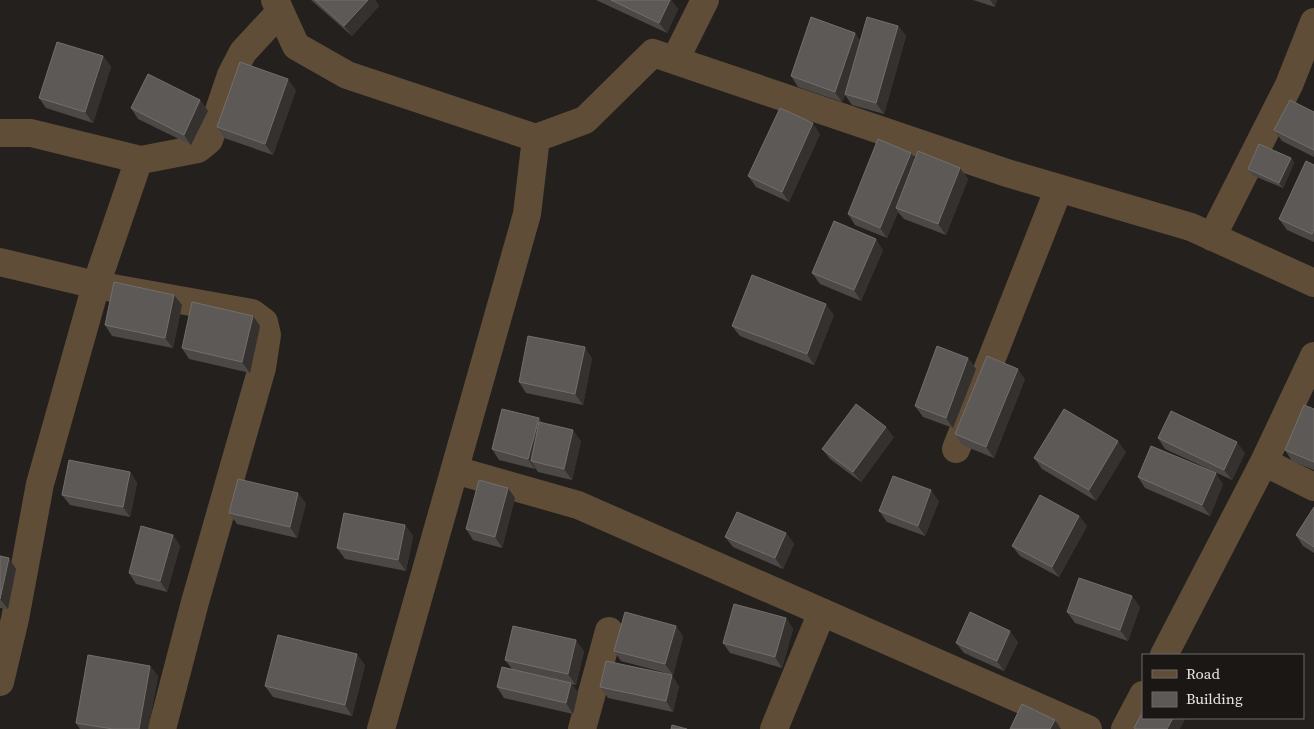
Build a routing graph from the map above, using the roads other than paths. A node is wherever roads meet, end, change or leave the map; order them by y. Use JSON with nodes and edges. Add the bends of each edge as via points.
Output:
{"nodes":[{"id":1,"x":705,"y":0,"type":"edge"},
{"id":2,"x":278,"y":6,"type":"edge"},
{"id":3,"x":1314,"y":22,"type":"edge"},
{"id":4,"x":676,"y":60,"type":"junction"},
{"id":5,"x":0,"y":133,"type":"edge"},
{"id":6,"x":536,"y":138,"type":"junction"},
{"id":7,"x":141,"y":160,"type":"junction"},
{"id":8,"x":1059,"y":188,"type":"junction"},
{"id":9,"x":1212,"y":237,"type":"junction"},
{"id":10,"x":0,"y":262,"type":"edge"},
{"id":11,"x":1314,"y":283,"type":"edge"},
{"id":12,"x":96,"y":285,"type":"junction"},
{"id":13,"x":1314,"y":356,"type":"edge"},
{"id":14,"x":956,"y":449,"type":"edge"},
{"id":15,"x":1264,"y":462,"type":"junction"},
{"id":16,"x":455,"y":470,"type":"junction"},
{"id":17,"x":1314,"y":487,"type":"edge"},
{"id":18,"x":822,"y":612,"type":"junction"},
{"id":19,"x":609,"y":631,"type":"dead end"},
{"id":20,"x":1165,"y":654,"type":"edge"},
{"id":21,"x":0,"y":682,"type":"edge"},
{"id":22,"x":1142,"y":697,"type":"edge"},
{"id":23,"x":162,"y":729,"type":"edge"},
{"id":24,"x":382,"y":729,"type":"edge"},
{"id":25,"x":582,"y":729,"type":"edge"},
{"id":26,"x":774,"y":729,"type":"edge"},
{"id":27,"x":1088,"y":729,"type":"edge"},
{"id":28,"x":1125,"y":729,"type":"edge"}],
"edges":[{"from":1,"to":4,"type":"street"},
{"from":2,"to":6,"type":"street","via":[[296,46],[347,75]]},
{"from":2,"to":7,"type":"street","via":[[243,52],[231,75],[209,140],[198,149]]},
{"from":3,"to":9,"type":"street","via":[[1289,85]]},
{"from":4,"to":6,"type":"street","via":[[653,53],[584,120]]},
{"from":4,"to":8,"type":"street"},
{"from":5,"to":7,"type":"street","via":[[31,133]]},
{"from":6,"to":16,"type":"street","via":[[527,214]]},
{"from":7,"to":12,"type":"street"},
{"from":8,"to":9,"type":"street","via":[[1191,227]]},
{"from":8,"to":14,"type":"street"},
{"from":9,"to":11,"type":"street"},
{"from":10,"to":12,"type":"street"},
{"from":12,"to":21,"type":"street","via":[[40,484]]},
{"from":12,"to":23,"type":"street","via":[[252,313],[264,322],[266,335],[262,368]]},
{"from":13,"to":15,"type":"street"},
{"from":15,"to":17,"type":"street"},
{"from":15,"to":20,"type":"street"},
{"from":16,"to":18,"type":"street","via":[[578,505]]},
{"from":16,"to":24,"type":"street"},
{"from":18,"to":26,"type":"street"},
{"from":18,"to":27,"type":"street"},
{"from":19,"to":25,"type":"street"},
{"from":22,"to":28,"type":"street"}]}
